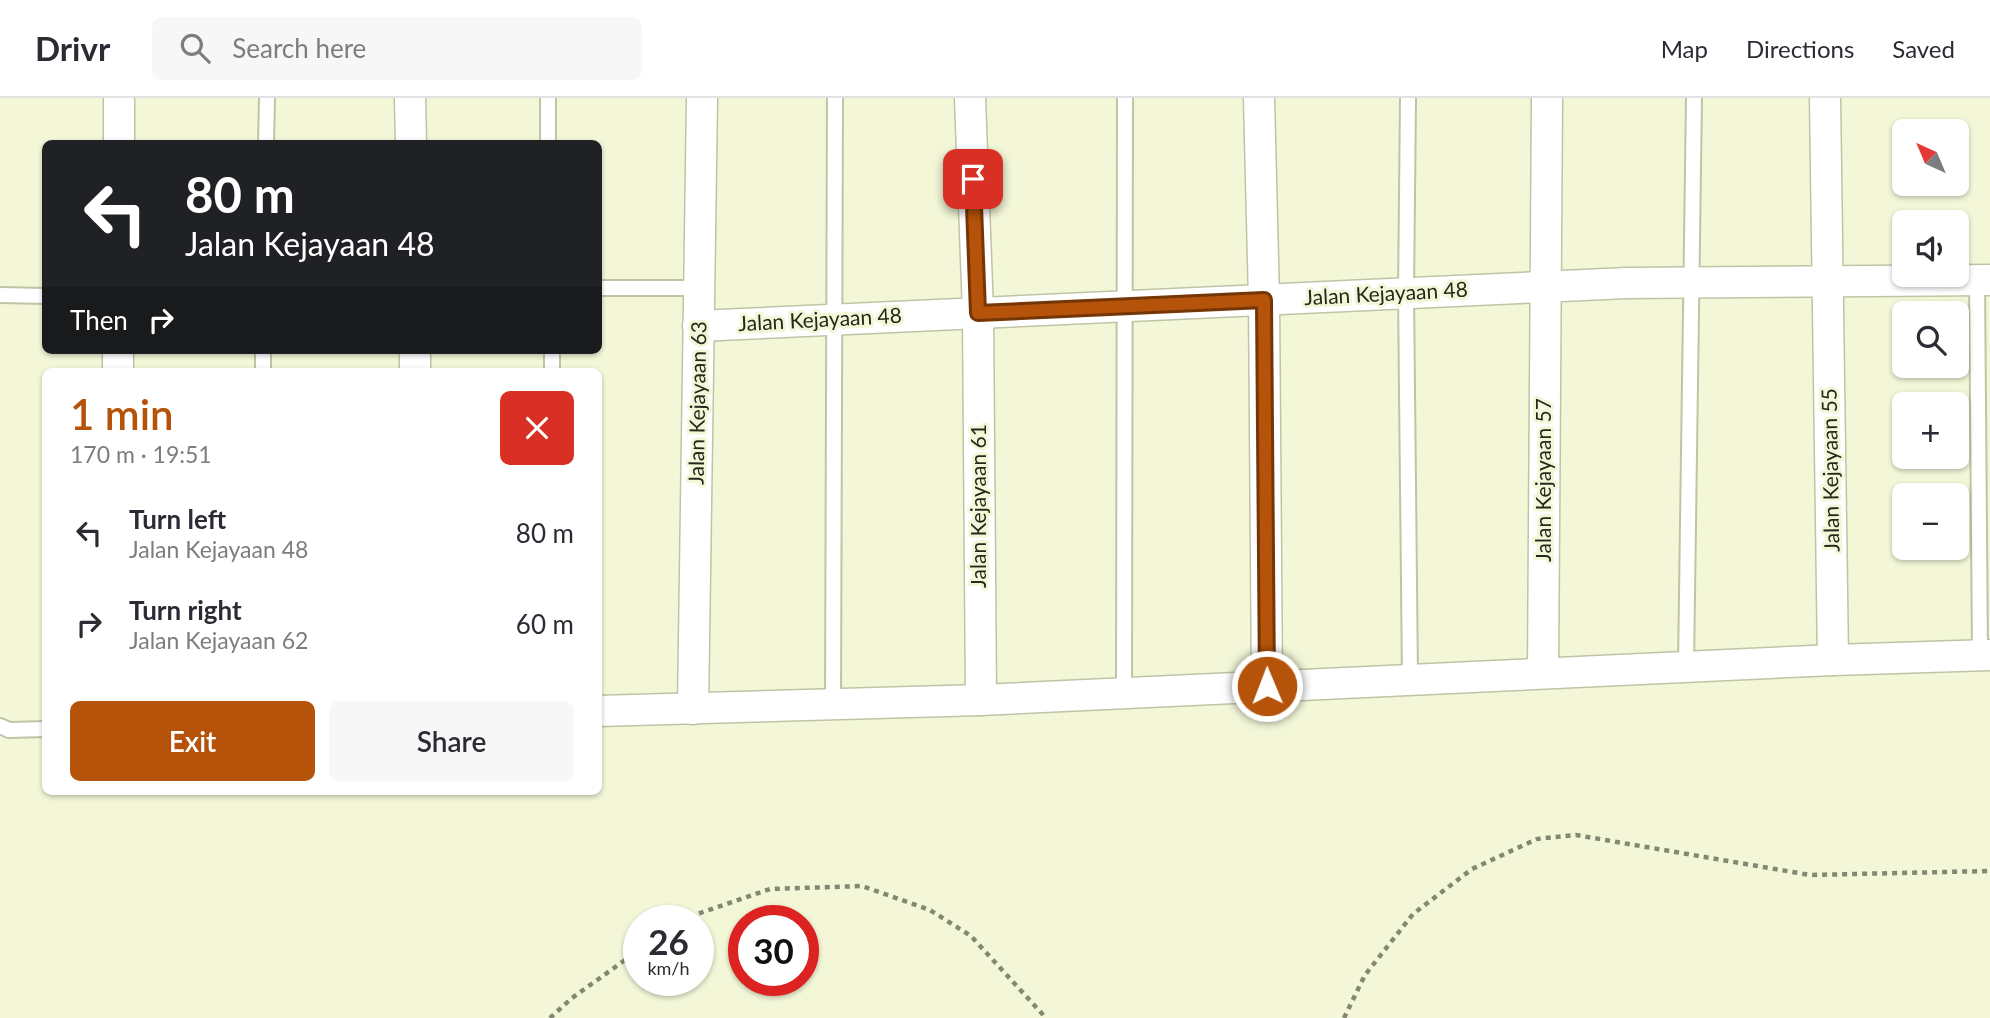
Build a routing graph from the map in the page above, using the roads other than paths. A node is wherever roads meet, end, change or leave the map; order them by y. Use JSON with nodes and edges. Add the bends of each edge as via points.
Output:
{"nodes":[{"id":1,"x":119,"y":98,"type":"edge"},
{"id":2,"x":267,"y":98,"type":"edge"},
{"id":3,"x":410,"y":98,"type":"edge"},
{"id":4,"x":548,"y":98,"type":"edge"},
{"id":5,"x":702,"y":98,"type":"edge"},
{"id":6,"x":835,"y":98,"type":"edge"},
{"id":7,"x":970,"y":98,"type":"edge"},
{"id":8,"x":1125,"y":98,"type":"edge"},
{"id":9,"x":1259,"y":98,"type":"edge"},
{"id":10,"x":1408,"y":98,"type":"edge"},
{"id":11,"x":1547,"y":98,"type":"edge"},
{"id":12,"x":1694,"y":98,"type":"edge"},
{"id":13,"x":1825,"y":98,"type":"edge"},
{"id":14,"x":119,"y":140,"type":"edge"},
{"id":15,"x":267,"y":140,"type":"edge"},
{"id":16,"x":411,"y":140,"type":"edge"},
{"id":17,"x":548,"y":140,"type":"edge"},
{"id":18,"x":1984,"y":280,"type":"edge"},
{"id":19,"x":1829,"y":281,"type":"junction"},
{"id":20,"x":1690,"y":283,"type":"junction"},
{"id":21,"x":602,"y":288,"type":"edge"},
{"id":22,"x":701,"y":288,"type":"junction"},
{"id":23,"x":1546,"y":288,"type":"junction"},
{"id":24,"x":1406,"y":293,"type":"junction"},
{"id":25,"x":0,"y":295,"type":"edge"},
{"id":26,"x":42,"y":296,"type":"edge"},
{"id":27,"x":1264,"y":300,"type":"junction"},
{"id":28,"x":1125,"y":306,"type":"junction"},
{"id":29,"x":978,"y":313,"type":"junction"},
{"id":30,"x":835,"y":319,"type":"junction"},
{"id":31,"x":698,"y":326,"type":"junction"},
{"id":32,"x":1985,"y":655,"type":"edge"},
{"id":33,"x":1833,"y":660,"type":"junction"},
{"id":34,"x":1686,"y":666,"type":"junction"},
{"id":35,"x":1543,"y":673,"type":"junction"},
{"id":36,"x":1410,"y":679,"type":"junction"},
{"id":37,"x":1267,"y":686,"type":"junction"},
{"id":38,"x":1124,"y":693,"type":"junction"},
{"id":39,"x":981,"y":700,"type":"junction"},
{"id":40,"x":833,"y":704,"type":"junction"},
{"id":41,"x":693,"y":709,"type":"junction"},
{"id":42,"x":602,"y":711,"type":"edge"},
{"id":43,"x":0,"y":726,"type":"edge"},
{"id":44,"x":42,"y":729,"type":"edge"}],
"edges":[{"from":1,"to":14,"type":"street"},
{"from":2,"to":15,"type":"lane"},
{"from":3,"to":16,"type":"street"},
{"from":4,"to":17,"type":"lane"},
{"from":5,"to":22,"type":"street","name":"Jalan Kejayaan 63"},
{"from":6,"to":30,"type":"lane"},
{"from":7,"to":29,"type":"street","name":"Jalan Kejayaan 61"},
{"from":8,"to":28,"type":"lane"},
{"from":9,"to":27,"type":"street"},
{"from":10,"to":24,"type":"lane"},
{"from":11,"to":23,"type":"street","name":"Jalan Kejayaan 57"},
{"from":12,"to":20,"type":"lane"},
{"from":13,"to":19,"type":"street","name":"Jalan Kejayaan 55"},
{"from":18,"to":19,"type":"street","name":"Jalan Kejayaan 48"},
{"from":18,"to":32,"type":"lane"},
{"from":19,"to":20,"type":"street","name":"Jalan Kejayaan 48"},
{"from":19,"to":33,"type":"street","name":"Jalan Kejayaan 55"},
{"from":20,"to":23,"type":"street","name":"Jalan Kejayaan 48"},
{"from":20,"to":34,"type":"lane"},
{"from":21,"to":22,"type":"lane"},
{"from":22,"to":31,"type":"street","name":"Jalan Kejayaan 63"},
{"from":23,"to":24,"type":"street","name":"Jalan Kejayaan 48"},
{"from":23,"to":35,"type":"street","name":"Jalan Kejayaan 57"},
{"from":24,"to":27,"type":"street","name":"Jalan Kejayaan 48"},
{"from":24,"to":36,"type":"lane"},
{"from":25,"to":26,"type":"lane"},
{"from":27,"to":28,"type":"street","name":"Jalan Kejayaan 48"},
{"from":27,"to":37,"type":"street"},
{"from":28,"to":29,"type":"street","name":"Jalan Kejayaan 48"},
{"from":28,"to":38,"type":"lane"},
{"from":29,"to":30,"type":"street","name":"Jalan Kejayaan 48"},
{"from":29,"to":39,"type":"street","name":"Jalan Kejayaan 61"},
{"from":30,"to":31,"type":"street","name":"Jalan Kejayaan 48"},
{"from":30,"to":40,"type":"lane"},
{"from":31,"to":41,"type":"street","name":"Jalan Kejayaan 63"},
{"from":32,"to":33,"type":"street"},
{"from":33,"to":34,"type":"street"},
{"from":34,"to":35,"type":"street"},
{"from":35,"to":36,"type":"street"},
{"from":36,"to":37,"type":"street"},
{"from":37,"to":38,"type":"street"},
{"from":38,"to":39,"type":"street"},
{"from":39,"to":40,"type":"street"},
{"from":40,"to":41,"type":"street"},
{"from":41,"to":42,"type":"street"},
{"from":43,"to":44,"type":"lane"}]}
